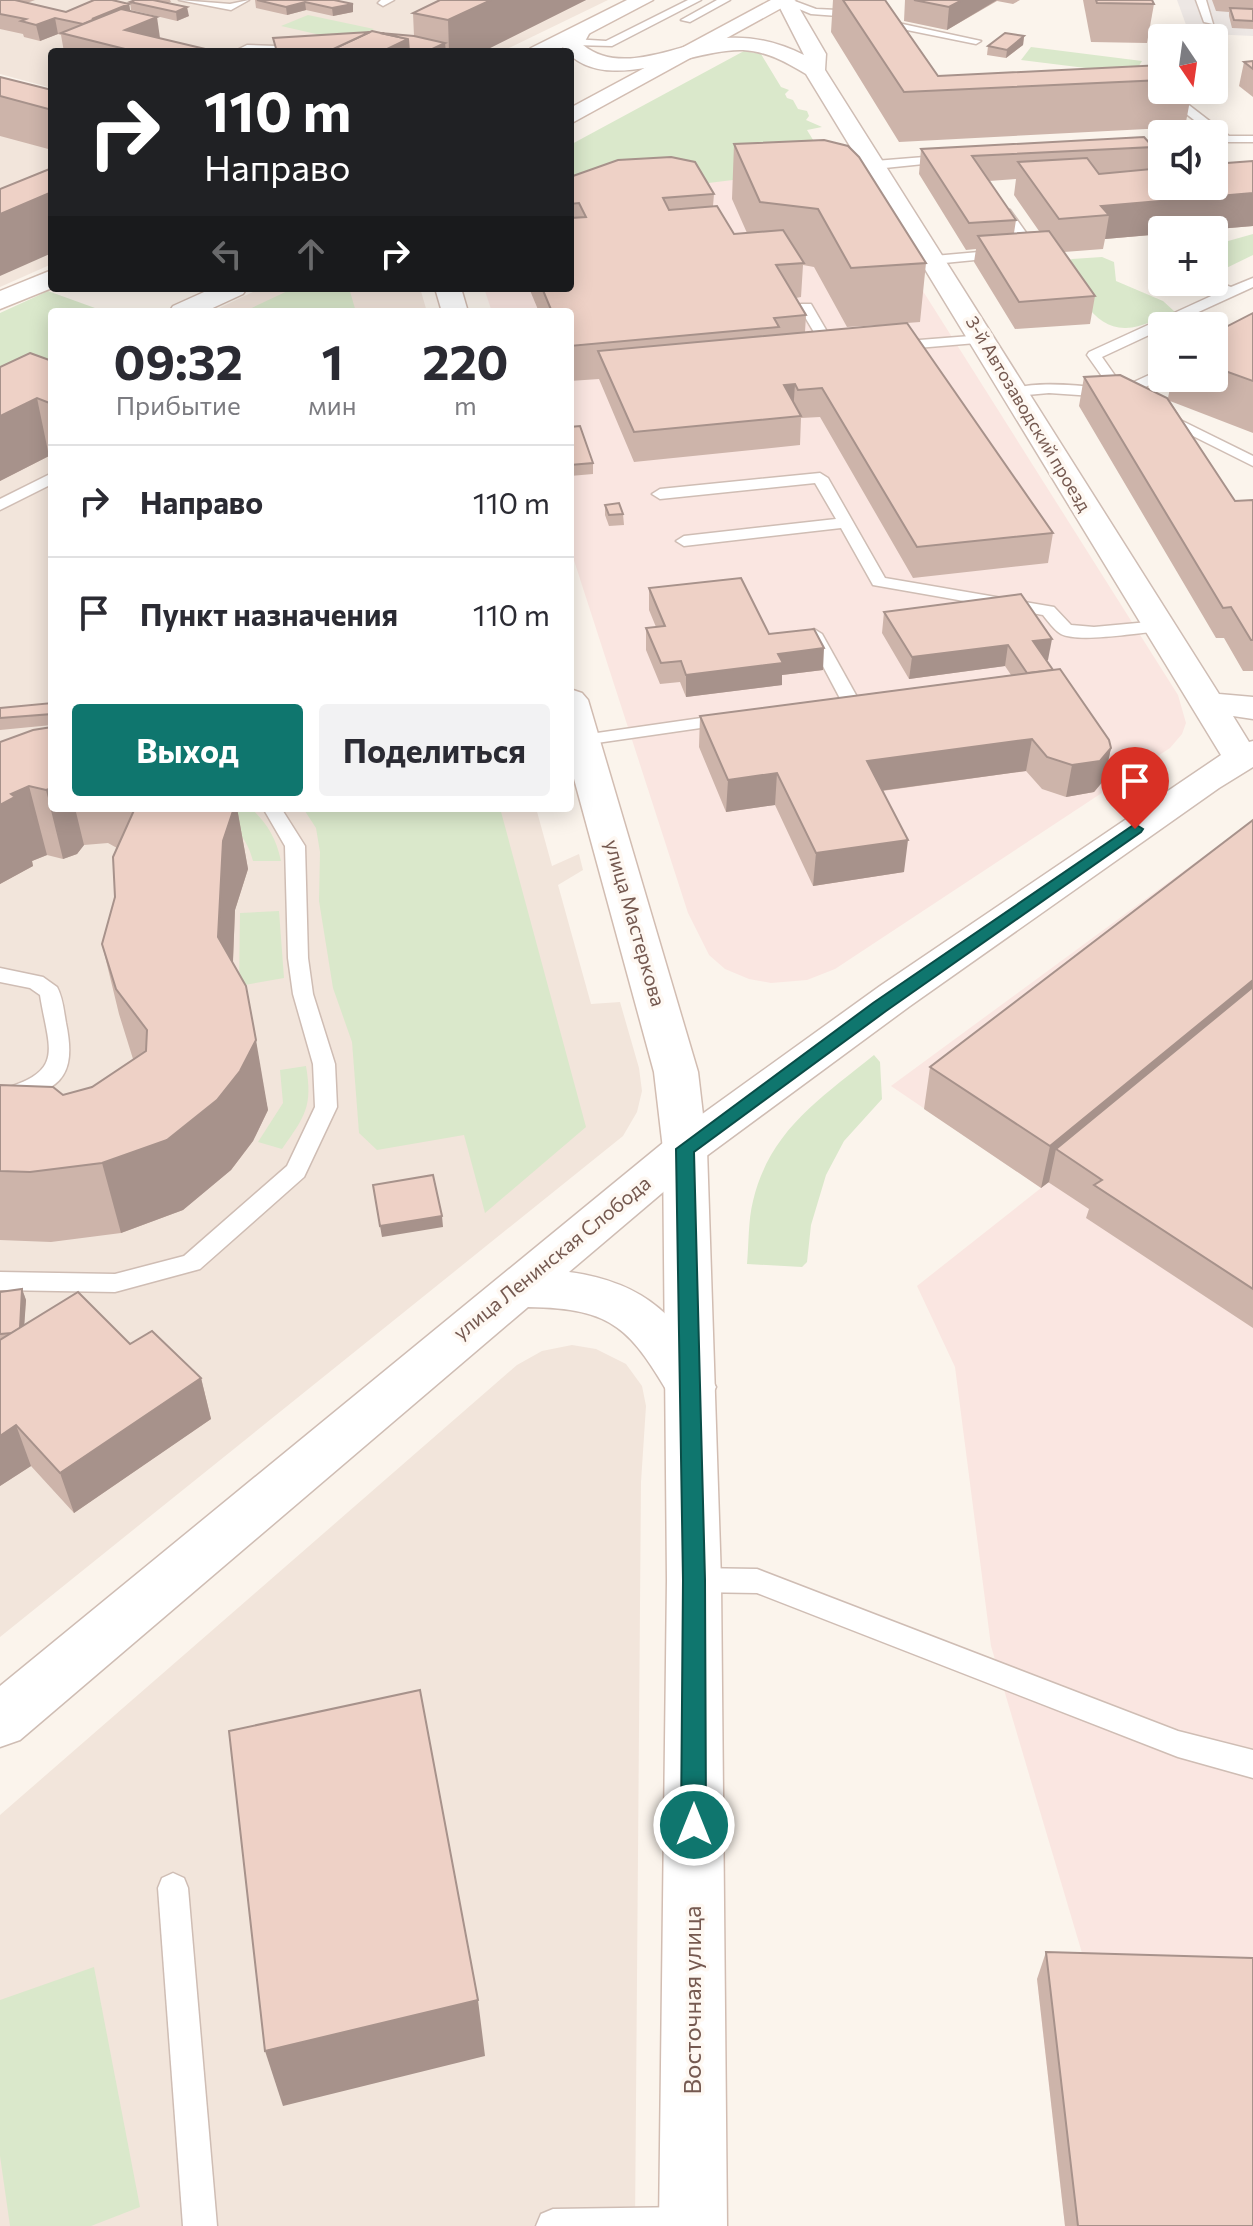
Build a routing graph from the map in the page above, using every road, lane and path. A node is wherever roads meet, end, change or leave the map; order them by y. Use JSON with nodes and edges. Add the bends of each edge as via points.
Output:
{"nodes":[{"id":1,"x":184,"y":0,"type":"edge"},
{"id":2,"x":244,"y":0,"type":"edge"},
{"id":3,"x":643,"y":0,"type":"edge"},
{"id":4,"x":696,"y":0,"type":"edge"},
{"id":5,"x":725,"y":0,"type":"edge"},
{"id":6,"x":786,"y":0,"type":"edge"},
{"id":7,"x":1201,"y":0,"type":"edge"},
{"id":8,"x":1209,"y":22,"type":"dead end"},
{"id":9,"x":669,"y":29,"type":"dead end"},
{"id":10,"x":577,"y":37,"type":"junction"},
{"id":11,"x":976,"y":41,"type":"dead end"},
{"id":12,"x":548,"y":48,"type":"edge"},
{"id":13,"x":687,"y":53,"type":"junction"},
{"id":14,"x":814,"y":70,"type":"junction"},
{"id":15,"x":1184,"y":104,"type":"edge"},
{"id":16,"x":574,"y":114,"type":"edge"},
{"id":17,"x":1199,"y":120,"type":"edge"},
{"id":18,"x":1253,"y":139,"type":"edge"},
{"id":19,"x":1228,"y":141,"type":"edge"},
{"id":20,"x":1148,"y":146,"type":"edge"},
{"id":21,"x":1106,"y":149,"type":"edge"},
{"id":22,"x":967,"y":158,"type":"edge"},
{"id":23,"x":875,"y":165,"type":"junction"},
{"id":24,"x":1006,"y":213,"type":"edge"},
{"id":25,"x":934,"y":260,"type":"junction"},
{"id":26,"x":48,"y":280,"type":"edge"},
{"id":27,"x":1253,"y":282,"type":"edge"},
{"id":28,"x":1228,"y":291,"type":"edge"},
{"id":29,"x":225,"y":292,"type":"edge"},
{"id":30,"x":1232,"y":292,"type":"junction"},
{"id":31,"x":0,"y":301,"type":"edge"},
{"id":32,"x":806,"y":307,"type":"dead end"},
{"id":33,"x":191,"y":308,"type":"edge"},
{"id":34,"x":983,"y":339,"type":"junction"},
{"id":35,"x":875,"y":348,"type":"edge"},
{"id":36,"x":847,"y":350,"type":"edge"},
{"id":37,"x":1148,"y":380,"type":"edge"},
{"id":38,"x":1015,"y":392,"type":"junction"},
{"id":39,"x":1121,"y":394,"type":"junction"},
{"id":40,"x":1253,"y":462,"type":"edge"},
{"id":41,"x":48,"y":480,"type":"edge"},
{"id":42,"x":660,"y":494,"type":"dead end"},
{"id":43,"x":0,"y":505,"type":"edge"},
{"id":44,"x":845,"y":523,"type":"junction"},
{"id":45,"x":684,"y":541,"type":"dead end"},
{"id":46,"x":1159,"y":626,"type":"junction"},
{"id":47,"x":814,"y":634,"type":"edge"},
{"id":48,"x":1206,"y":703,"type":"junction"},
{"id":49,"x":852,"y":704,"type":"edge"},
{"id":50,"x":1253,"y":708,"type":"edge"},
{"id":51,"x":574,"y":712,"type":"edge"},
{"id":52,"x":747,"y":717,"type":"edge"},
{"id":53,"x":583,"y":740,"type":"junction"},
{"id":54,"x":1233,"y":763,"type":"edge"},
{"id":55,"x":274,"y":812,"type":"edge"},
{"id":56,"x":0,"y":975,"type":"edge"},
{"id":57,"x":0,"y":1098,"type":"edge"},
{"id":58,"x":685,"y":1149,"type":"junction"},
{"id":59,"x":0,"y":1281,"type":"edge"},
{"id":60,"x":514,"y":1289,"type":"junction"},
{"id":61,"x":691,"y":1387,"type":"junction"},
{"id":62,"x":694,"y":1580,"type":"junction"},
{"id":63,"x":0,"y":1721,"type":"edge"},
{"id":64,"x":1253,"y":1764,"type":"edge"},
{"id":65,"x":173,"y":1888,"type":"dead end"},
{"id":66,"x":693,"y":2225,"type":"edge"},
{"id":67,"x":200,"y":2226,"type":"edge"},
{"id":68,"x":553,"y":2226,"type":"edge"}],
"edges":[{"from":1,"to":2,"type":"lane","via":[[231,7]]},
{"from":3,"to":10,"type":"street"},
{"from":4,"to":10,"type":"lane","via":[[608,44]]},
{"from":5,"to":9,"type":"lane"},
{"from":6,"to":11,"type":"lane","via":[[815,12],[844,10]]},
{"from":6,"to":13,"type":"street"},
{"from":6,"to":14,"type":"street","name":"3-й Автозаводский проезд","via":[[815,54]]},
{"from":7,"to":8,"type":"lane"},
{"from":10,"to":12,"type":"street"},
{"from":10,"to":13,"type":"street","name":"3-й Автозаводский проезд","via":[[572,46],[585,57],[614,63]]},
{"from":13,"to":14,"type":"street","name":"3-й Автозаводский проезд","via":[[723,44],[756,44],[789,53]]},
{"from":13,"to":16,"type":"street"},
{"from":14,"to":23,"type":"street","name":"3-й Автозаводский проезд"},
{"from":15,"to":17,"type":"lane"},
{"from":18,"to":19,"type":"lane"},
{"from":20,"to":21,"type":"lane"},
{"from":22,"to":23,"type":"lane"},
{"from":23,"to":25,"type":"street","name":"3-й Автозаводский проезд"},
{"from":24,"to":25,"type":"lane","via":[[1033,251]]},
{"from":25,"to":34,"type":"street","name":"3-й Автозаводский проезд"},
{"from":26,"to":31,"type":"street"},
{"from":27,"to":30,"type":"lane"},
{"from":28,"to":30,"type":"lane"},
{"from":29,"to":33,"type":"street"},
{"from":30,"to":39,"type":"lane","via":[[1094,355]]},
{"from":32,"to":36,"type":"lane","via":[[832,351]]},
{"from":34,"to":35,"type":"lane"},
{"from":34,"to":38,"type":"street","name":"3-й Автозаводский проезд"},
{"from":37,"to":39,"type":"lane"},
{"from":38,"to":39,"type":"lane"},
{"from":38,"to":46,"type":"street","name":"3-й Автозаводский проезд"},
{"from":39,"to":40,"type":"lane"},
{"from":41,"to":43,"type":"lane"},
{"from":42,"to":44,"type":"lane","via":[[820,478]]},
{"from":44,"to":45,"type":"lane"},
{"from":44,"to":46,"type":"lane","via":[[879,582],[1048,611],[1066,630]]},
{"from":46,"to":48,"type":"street","name":"3-й Автозаводский проезд"},
{"from":47,"to":49,"type":"lane"},
{"from":48,"to":50,"type":"street"},
{"from":48,"to":54,"type":"street","via":[[1212,737]]},
{"from":51,"to":53,"type":"street","name":"улица Мастеркова"},
{"from":52,"to":53,"type":"lane"},
{"from":53,"to":58,"type":"street","name":"улица Мастеркова","via":[[676,1072]]},
{"from":54,"to":58,"type":"street","name":"улица Ленинская Слобода"},
{"from":55,"to":59,"type":"lane","via":[[295,846],[303,994],[324,1064],[326,1107],[296,1171],[192,1263],[115,1283]]},
{"from":56,"to":57,"type":"lane","via":[[36,982],[50,992],[62,1045],[60,1065],[43,1083]]},
{"from":58,"to":60,"type":"street","name":"улица Ленинская Слобода"},
{"from":58,"to":61,"type":"street","name":"Восточная улица"},
{"from":60,"to":61,"type":"street","via":[[566,1289],[622,1303],[655,1331]]},
{"from":60,"to":63,"type":"street","name":"улица Ленинская Слобода"},
{"from":61,"to":62,"type":"street","name":"Восточная улица"},
{"from":62,"to":64,"type":"lane","via":[[757,1581],[1178,1744]]},
{"from":62,"to":66,"type":"street","name":"Восточная улица"},
{"from":65,"to":67,"type":"lane"},
{"from":66,"to":68,"type":"lane"}]}
